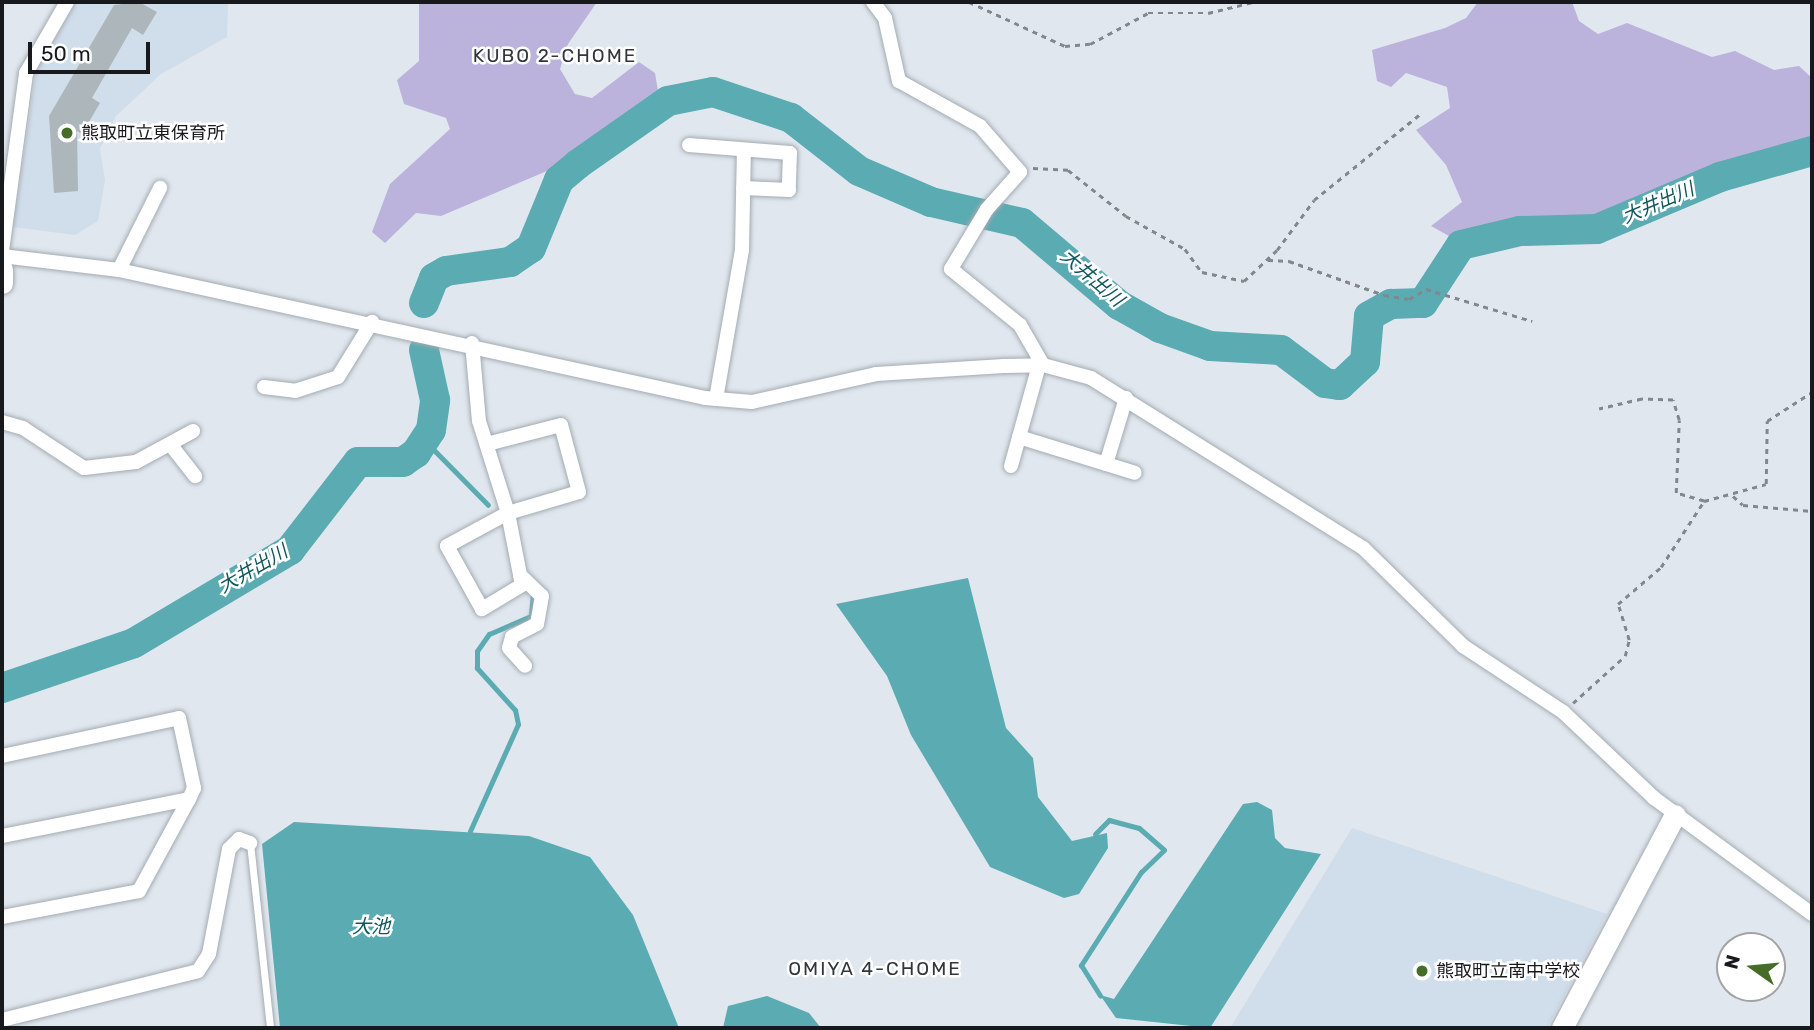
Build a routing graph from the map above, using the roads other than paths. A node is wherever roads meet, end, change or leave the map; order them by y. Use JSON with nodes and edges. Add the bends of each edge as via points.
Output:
{"nodes":[{"id":1,"x":67,"y":2,"type":"edge"},
{"id":2,"x":873,"y":2,"type":"edge"},
{"id":3,"x":689,"y":145,"type":"dead end"},
{"id":4,"x":744,"y":150,"type":"junction"},
{"id":5,"x":160,"y":188,"type":"dead end"},
{"id":6,"x":743,"y":188,"type":"junction"},
{"id":7,"x":2,"y":253,"type":"edge"},
{"id":8,"x":2,"y":269,"type":"edge"},
{"id":9,"x":119,"y":270,"type":"junction"},
{"id":10,"x":2,"y":283,"type":"edge"},
{"id":11,"x":372,"y":323,"type":"junction"},
{"id":12,"x":472,"y":343,"type":"junction"},
{"id":13,"x":1041,"y":365,"type":"junction"},
{"id":14,"x":264,"y":387,"type":"dead end"},
{"id":15,"x":1126,"y":398,"type":"junction"},
{"id":16,"x":716,"y":399,"type":"junction"},
{"id":17,"x":2,"y":422,"type":"edge"},
{"id":18,"x":193,"y":431,"type":"dead end"},
{"id":19,"x":1019,"y":437,"type":"junction"},
{"id":20,"x":170,"y":444,"type":"junction"},
{"id":21,"x":486,"y":444,"type":"junction"},
{"id":22,"x":1106,"y":464,"type":"junction"},
{"id":23,"x":1011,"y":466,"type":"dead end"},
{"id":24,"x":1135,"y":473,"type":"dead end"},
{"id":25,"x":195,"y":476,"type":"dead end"},
{"id":26,"x":508,"y":513,"type":"junction"},
{"id":27,"x":520,"y":575,"type":"junction"},
{"id":28,"x":525,"y":666,"type":"dead end"},
{"id":29,"x":2,"y":756,"type":"edge"},
{"id":30,"x":188,"y":799,"type":"junction"},
{"id":31,"x":1675,"y":815,"type":"junction"},
{"id":32,"x":2,"y":836,"type":"edge"},
{"id":33,"x":250,"y":843,"type":"joint"},
{"id":34,"x":1812,"y":914,"type":"edge"},
{"id":35,"x":2,"y":917,"type":"edge"},
{"id":36,"x":2,"y":1020,"type":"edge"},
{"id":37,"x":270,"y":1028,"type":"edge"},
{"id":38,"x":1562,"y":1028,"type":"edge"}],
"edges":[{"from":1,"to":7,"type":"street","via":[[26,73]]},
{"from":2,"to":13,"type":"street","via":[[885,18],[899,81],[980,126],[1020,172],[987,209],[951,269],[1020,325]]},
{"from":3,"to":4,"type":"street"},
{"from":4,"to":6,"type":"street"},
{"from":4,"to":6,"type":"street","via":[[790,153],[789,190]]},
{"from":5,"to":9,"type":"street"},
{"from":6,"to":16,"type":"street","via":[[742,250]]},
{"from":7,"to":9,"type":"street"},
{"from":8,"to":10,"type":"street"},
{"from":9,"to":11,"type":"street"},
{"from":11,"to":12,"type":"street"},
{"from":11,"to":14,"type":"street","via":[[338,377],[295,391]]},
{"from":12,"to":16,"type":"street"},
{"from":12,"to":21,"type":"street"},
{"from":13,"to":15,"type":"street","via":[[1091,378]]},
{"from":13,"to":16,"type":"street","via":[[876,374],[752,402]]},
{"from":13,"to":19,"type":"street"},
{"from":15,"to":22,"type":"street"},
{"from":15,"to":31,"type":"street","via":[[1363,548],[1463,646],[1563,712]]},
{"from":17,"to":20,"type":"street","via":[[23,428],[85,468],[136,462]]},
{"from":18,"to":20,"type":"street"},
{"from":19,"to":22,"type":"street"},
{"from":19,"to":23,"type":"street"},
{"from":20,"to":25,"type":"street"},
{"from":21,"to":26,"type":"street"},
{"from":21,"to":26,"type":"street","via":[[561,425],[579,492]]},
{"from":22,"to":24,"type":"street"},
{"from":26,"to":27,"type":"street"},
{"from":26,"to":27,"type":"street","via":[[447,546],[482,609],[522,585]]},
{"from":27,"to":28,"type":"street","via":[[542,596],[537,624],[512,637],[509,648]]},
{"from":29,"to":30,"type":"street","via":[[179,718],[194,788]]},
{"from":30,"to":32,"type":"street"},
{"from":30,"to":35,"type":"street","via":[[139,891]]},
{"from":31,"to":34,"type":"street"},
{"from":31,"to":38,"type":"street"},
{"from":33,"to":36,"type":"street","via":[[239,839],[229,849],[209,954],[198,971]]},
{"from":33,"to":37,"type":"lane"}]}
